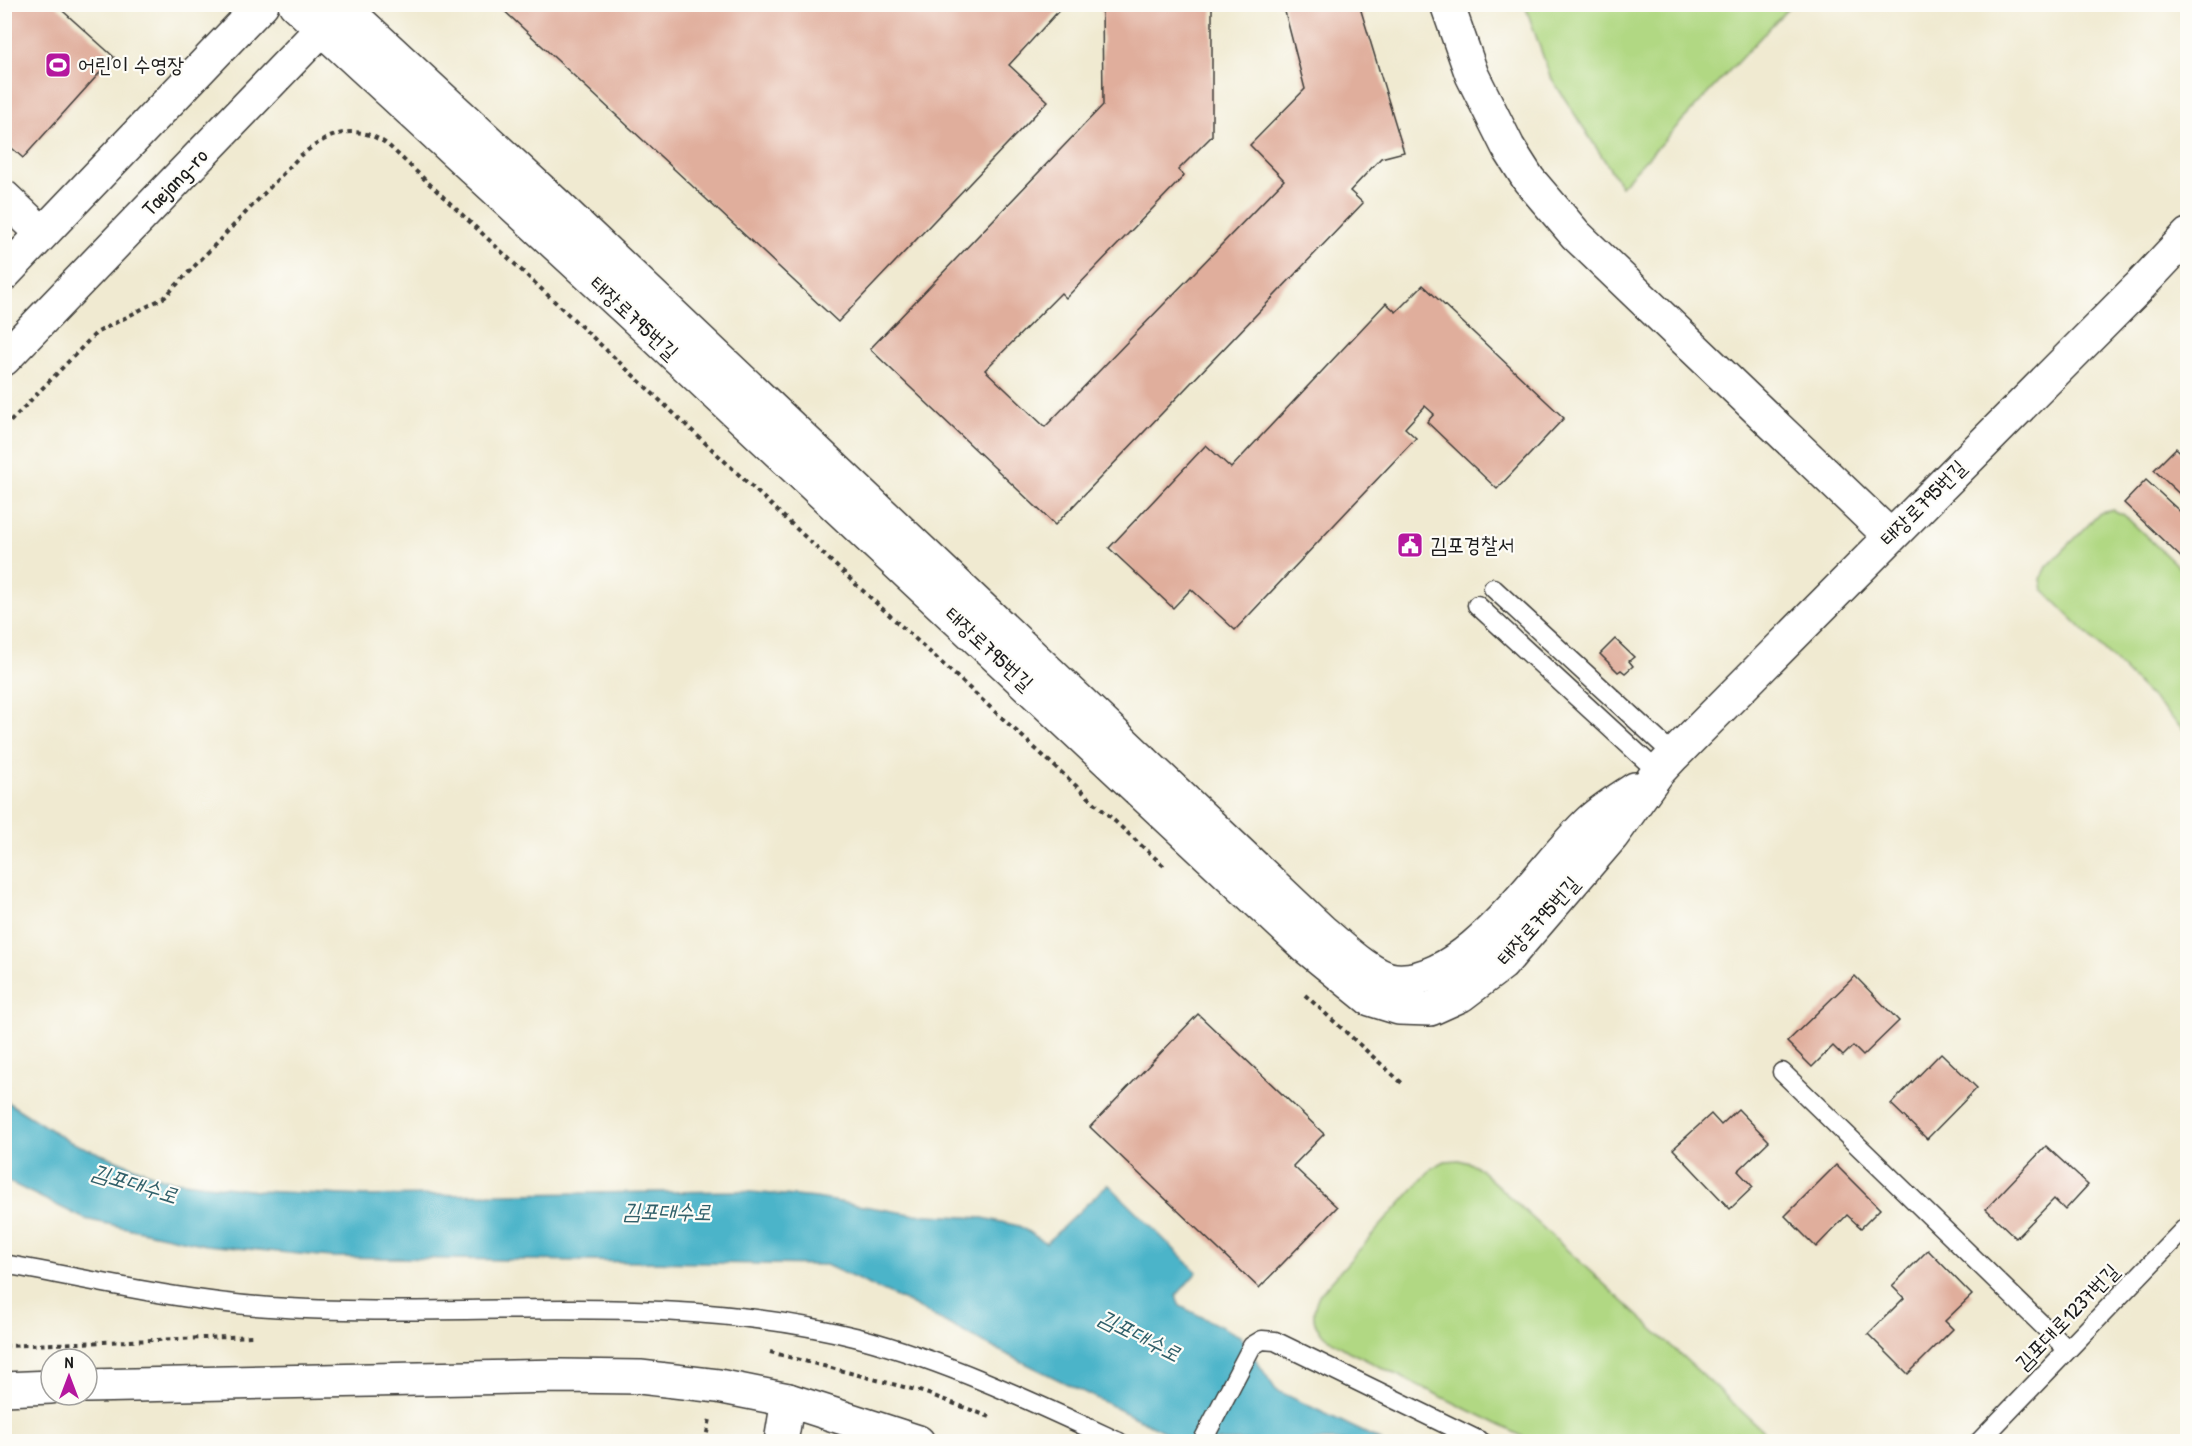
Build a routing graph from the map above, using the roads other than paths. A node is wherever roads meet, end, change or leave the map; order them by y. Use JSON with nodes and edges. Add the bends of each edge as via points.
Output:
{"nodes":[{"id":1,"x":262,"y":4,"type":"edge"},
{"id":2,"x":295,"y":4,"type":"edge"},
{"id":3,"x":1447,"y":4,"type":"edge"},
{"id":4,"x":338,"y":11,"type":"edge"},
{"id":5,"x":4,"y":197,"type":"edge"},
{"id":6,"x":42,"y":232,"type":"junction"},
{"id":7,"x":2187,"y":235,"type":"edge"},
{"id":8,"x":4,"y":274,"type":"edge"},
{"id":9,"x":4,"y":359,"type":"edge"},
{"id":10,"x":1890,"y":537,"type":"junction"},
{"id":11,"x":1492,"y":588,"type":"dead end"},
{"id":12,"x":1477,"y":605,"type":"dead end"},
{"id":13,"x":1666,"y":764,"type":"junction"},
{"id":14,"x":1782,"y":1072,"type":"dead end"},
{"id":15,"x":2187,"y":1224,"type":"edge"},
{"id":16,"x":4,"y":1264,"type":"edge"},
{"id":17,"x":2067,"y":1349,"type":"junction"},
{"id":18,"x":99,"y":1386,"type":"edge"},
{"id":19,"x":39,"y":1388,"type":"edge"},
{"id":20,"x":4,"y":1389,"type":"edge"},
{"id":21,"x":788,"y":1400,"type":"junction"},
{"id":22,"x":781,"y":1442,"type":"edge"},
{"id":23,"x":918,"y":1442,"type":"edge"},
{"id":24,"x":1119,"y":1442,"type":"edge"},
{"id":25,"x":1202,"y":1442,"type":"edge"},
{"id":26,"x":1482,"y":1442,"type":"edge"},
{"id":27,"x":1978,"y":1442,"type":"edge"}],
"edges":[{"from":1,"to":6,"type":"street"},
{"from":2,"to":4,"type":"street","name":"태장로795번길"},
{"from":3,"to":10,"type":"street","via":[[1472,75],[1529,180],[1576,235]]},
{"from":4,"to":9,"type":"street","name":"Taejang-ro"},
{"from":4,"to":13,"type":"street","name":"태장로795번길","via":[[558,206],[1321,930],[1368,968],[1393,980],[1420,979],[1476,946],[1591,820]]},
{"from":5,"to":6,"type":"street"},
{"from":6,"to":8,"type":"street"},
{"from":7,"to":10,"type":"street","name":"태장로795번길"},
{"from":10,"to":13,"type":"street","name":"태장로795번길"},
{"from":11,"to":13,"type":"lane"},
{"from":12,"to":13,"type":"lane"},
{"from":14,"to":17,"type":"lane"},
{"from":15,"to":17,"type":"lane","name":"김포대로1237번길"},
{"from":16,"to":24,"type":"lane","via":[[269,1307],[687,1313],[798,1326],[859,1338],[941,1366],[1001,1388]]},
{"from":17,"to":27,"type":"lane","name":"김포대로1237번길"},
{"from":18,"to":21,"type":"street","via":[[640,1377],[718,1386]]},
{"from":19,"to":20,"type":"street"},
{"from":21,"to":22,"type":"street"},
{"from":21,"to":23,"type":"street"},
{"from":25,"to":26,"type":"lane","via":[[1252,1346],[1262,1340],[1275,1341]]}]}
